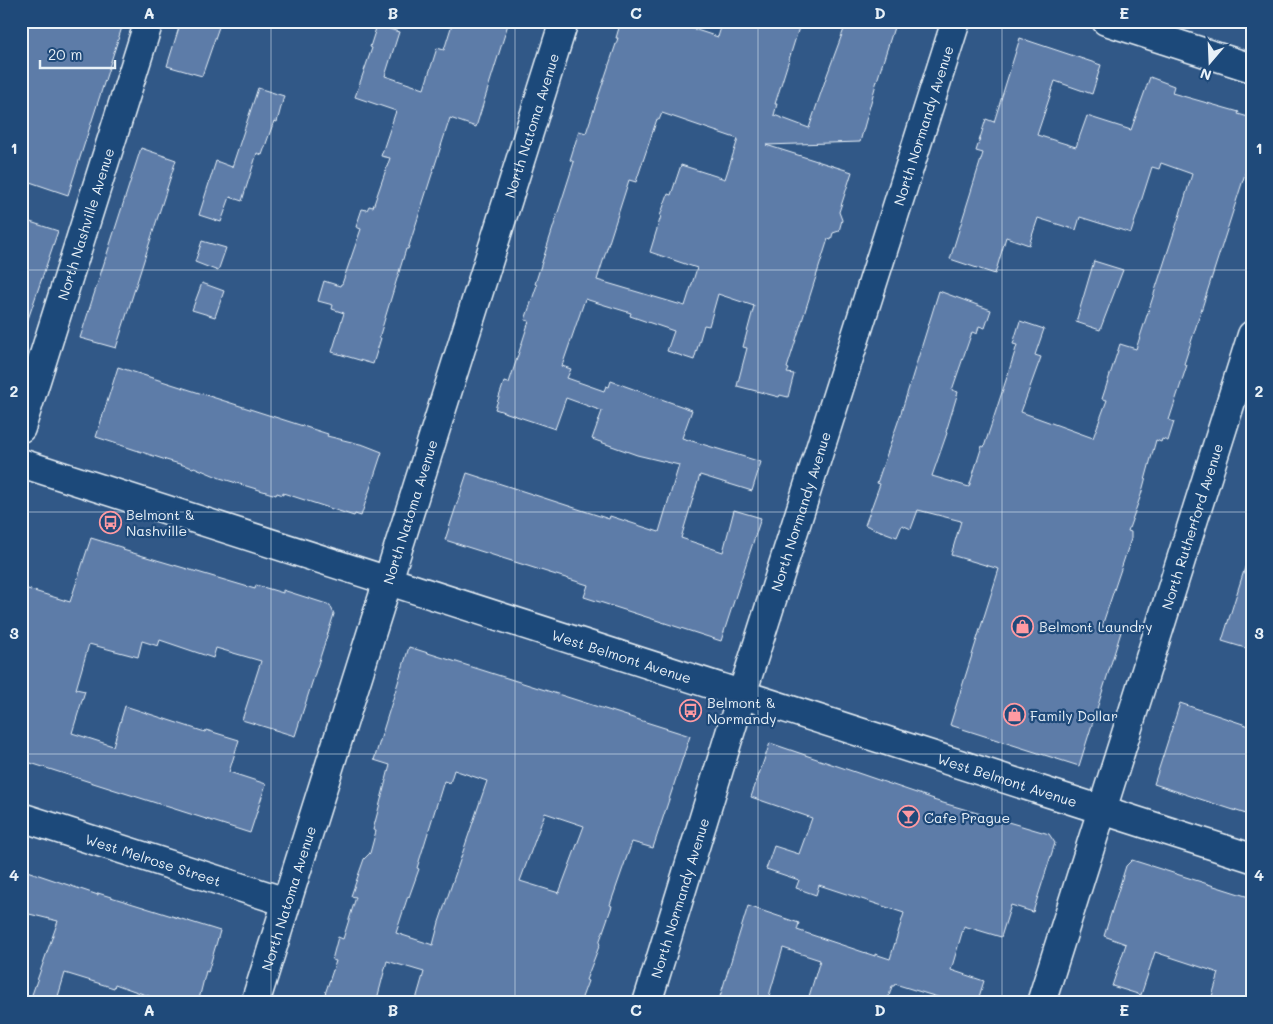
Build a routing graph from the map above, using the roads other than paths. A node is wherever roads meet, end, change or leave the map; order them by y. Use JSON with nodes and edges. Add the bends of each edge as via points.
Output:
{"nodes":[{"id":1,"x":149,"y":21,"type":"edge"},
{"id":2,"x":564,"y":21,"type":"edge"},
{"id":3,"x":956,"y":21,"type":"edge"},
{"id":4,"x":1106,"y":21,"type":"edge"},
{"id":5,"x":1252,"y":68,"type":"edge"},
{"id":6,"x":1252,"y":335,"type":"edge"},
{"id":7,"x":21,"y":428,"type":"edge"},
{"id":8,"x":21,"y":463,"type":"edge"},
{"id":9,"x":387,"y":580,"type":"junction"},
{"id":10,"x":742,"y":694,"type":"junction"},
{"id":11,"x":1100,"y":810,"type":"junction"},
{"id":12,"x":21,"y":816,"type":"edge"},
{"id":13,"x":1252,"y":858,"type":"edge"},
{"id":14,"x":286,"y":902,"type":"junction"},
{"id":15,"x":255,"y":1003,"type":"edge"},
{"id":16,"x":647,"y":1003,"type":"edge"},
{"id":17,"x":1040,"y":1003,"type":"edge"}],
"edges":[{"from":1,"to":7,"type":"street","name":"North Nashville Avenue"},
{"from":2,"to":9,"type":"street","name":"North Natoma Avenue"},
{"from":3,"to":10,"type":"street","name":"North Normandy Avenue"},
{"from":4,"to":5,"type":"street"},
{"from":6,"to":11,"type":"street","name":"North Rutherford Avenue"},
{"from":8,"to":9,"type":"street","name":"West Belmont Avenue"},
{"from":9,"to":10,"type":"street","name":"West Belmont Avenue"},
{"from":9,"to":14,"type":"street","name":"North Natoma Avenue"},
{"from":10,"to":11,"type":"street","name":"West Belmont Avenue"},
{"from":10,"to":16,"type":"street","name":"North Normandy Avenue"},
{"from":11,"to":13,"type":"street","name":"West Belmont Avenue"},
{"from":11,"to":17,"type":"street","name":"North Rutherford Avenue"},
{"from":12,"to":14,"type":"street","name":"West Melrose Street"},
{"from":14,"to":15,"type":"street","name":"North Natoma Avenue"}]}
